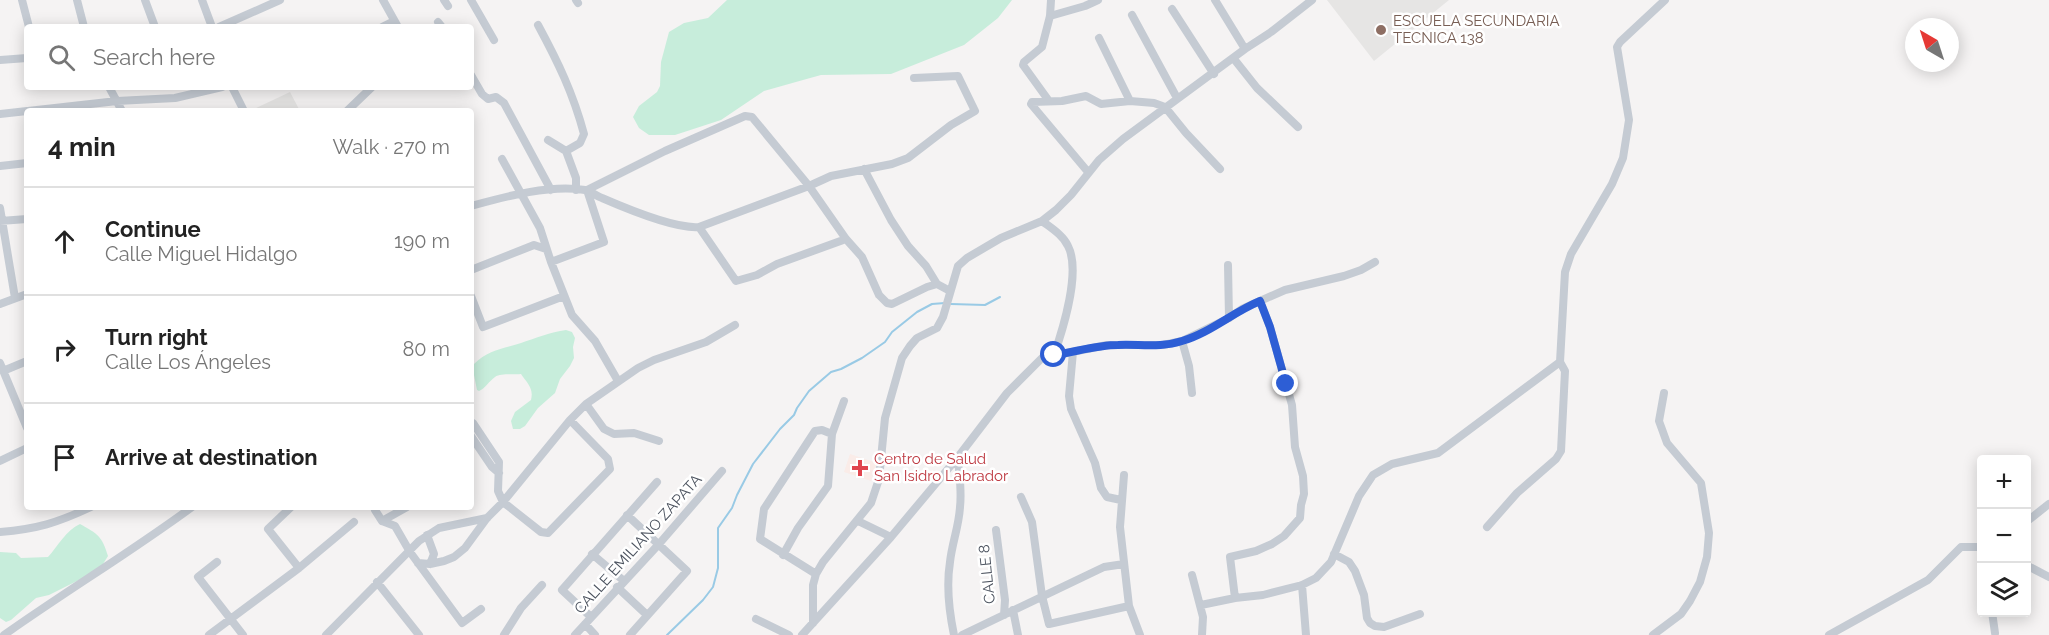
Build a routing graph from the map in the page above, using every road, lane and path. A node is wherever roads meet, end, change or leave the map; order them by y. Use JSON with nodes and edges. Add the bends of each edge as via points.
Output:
{"nodes":[{"id":1,"x":22,"y":0,"type":"edge"},
{"id":2,"x":77,"y":0,"type":"edge"},
{"id":3,"x":145,"y":0,"type":"edge"},
{"id":4,"x":202,"y":0,"type":"edge"},
{"id":5,"x":280,"y":0,"type":"edge"},
{"id":6,"x":383,"y":0,"type":"edge"},
{"id":7,"x":471,"y":0,"type":"edge"},
{"id":8,"x":1051,"y":0,"type":"edge"},
{"id":9,"x":1098,"y":0,"type":"edge"},
{"id":10,"x":1215,"y":0,"type":"edge"},
{"id":11,"x":1312,"y":0,"type":"edge"},
{"id":12,"x":1665,"y":0,"type":"edge"},
{"id":13,"x":1172,"y":9,"type":"dead end"},
{"id":14,"x":1132,"y":15,"type":"dead end"},
{"id":15,"x":1050,"y":16,"type":"junction"},
{"id":16,"x":28,"y":24,"type":"edge"},
{"id":17,"x":83,"y":24,"type":"edge"},
{"id":18,"x":154,"y":24,"type":"edge"},
{"id":19,"x":211,"y":24,"type":"edge"},
{"id":20,"x":226,"y":24,"type":"edge"},
{"id":21,"x":396,"y":24,"type":"edge"},
{"id":22,"x":538,"y":25,"type":"dead end"},
{"id":23,"x":1099,"y":38,"type":"dead end"},
{"id":24,"x":494,"y":40,"type":"dead end"},
{"id":25,"x":1245,"y":49,"type":"junction"},
{"id":26,"x":24,"y":58,"type":"edge"},
{"id":27,"x":1234,"y":59,"type":"junction"},
{"id":28,"x":0,"y":60,"type":"edge"},
{"id":29,"x":1214,"y":74,"type":"junction"},
{"id":30,"x":914,"y":78,"type":"dead end"},
{"id":31,"x":474,"y":80,"type":"edge"},
{"id":32,"x":111,"y":90,"type":"edge"},
{"id":33,"x":209,"y":90,"type":"edge"},
{"id":34,"x":234,"y":90,"type":"edge"},
{"id":35,"x":369,"y":90,"type":"edge"},
{"id":36,"x":1177,"y":98,"type":"junction"},
{"id":37,"x":1130,"y":100,"type":"junction"},
{"id":38,"x":117,"y":101,"type":"junction"},
{"id":39,"x":1049,"y":101,"type":"junction"},
{"id":40,"x":55,"y":108,"type":"edge"},
{"id":41,"x":120,"y":108,"type":"edge"},
{"id":42,"x":242,"y":108,"type":"edge"},
{"id":43,"x":350,"y":108,"type":"edge"},
{"id":44,"x":1164,"y":108,"type":"junction"},
{"id":45,"x":24,"y":111,"type":"edge"},
{"id":46,"x":0,"y":114,"type":"edge"},
{"id":47,"x":1298,"y":127,"type":"dead end"},
{"id":48,"x":548,"y":140,"type":"dead end"},
{"id":49,"x":566,"y":152,"type":"junction"},
{"id":50,"x":502,"y":159,"type":"dead end"},
{"id":51,"x":24,"y":163,"type":"edge"},
{"id":52,"x":0,"y":166,"type":"edge"},
{"id":53,"x":864,"y":169,"type":"junction"},
{"id":54,"x":1220,"y":169,"type":"dead end"},
{"id":55,"x":1088,"y":172,"type":"junction"},
{"id":56,"x":809,"y":186,"type":"junction"},
{"id":57,"x":551,"y":190,"type":"junction"},
{"id":58,"x":576,"y":190,"type":"junction"},
{"id":59,"x":587,"y":190,"type":"junction"},
{"id":60,"x":521,"y":194,"type":"junction"},
{"id":61,"x":474,"y":205,"type":"edge"},
{"id":62,"x":0,"y":208,"type":"edge"},
{"id":63,"x":24,"y":219,"type":"edge"},
{"id":64,"x":1,"y":220,"type":"edge"},
{"id":65,"x":1042,"y":220,"type":"junction"},
{"id":66,"x":699,"y":227,"type":"junction"},
{"id":67,"x":540,"y":228,"type":"junction"},
{"id":68,"x":846,"y":239,"type":"junction"},
{"id":69,"x":534,"y":245,"type":"junction"},
{"id":70,"x":546,"y":249,"type":"junction"},
{"id":71,"x":551,"y":262,"type":"junction"},
{"id":72,"x":1375,"y":262,"type":"dead end"},
{"id":73,"x":1228,"y":266,"type":"dead end"},
{"id":74,"x":474,"y":269,"type":"edge"},
{"id":75,"x":937,"y":284,"type":"junction"},
{"id":76,"x":950,"y":291,"type":"junction"},
{"id":77,"x":24,"y":295,"type":"edge"},
{"id":78,"x":564,"y":296,"type":"junction"},
{"id":79,"x":15,"y":298,"type":"junction"},
{"id":80,"x":1260,"y":301,"type":"junction"},
{"id":81,"x":0,"y":304,"type":"edge"},
{"id":82,"x":474,"y":304,"type":"edge"},
{"id":83,"x":1228,"y":318,"type":"junction"},
{"id":84,"x":735,"y":325,"type":"dead end"},
{"id":85,"x":1182,"y":341,"type":"junction"},
{"id":86,"x":1073,"y":352,"type":"junction"},
{"id":87,"x":1054,"y":355,"type":"junction"},
{"id":88,"x":24,"y":362,"type":"edge"},
{"id":89,"x":1560,"y":362,"type":"junction"},
{"id":90,"x":2,"y":367,"type":"edge"},
{"id":91,"x":618,"y":381,"type":"junction"},
{"id":92,"x":1192,"y":393,"type":"dead end"},
{"id":93,"x":1664,"y":393,"type":"dead end"},
{"id":94,"x":844,"y":401,"type":"dead end"},
{"id":95,"x":586,"y":404,"type":"junction"},
{"id":96,"x":570,"y":420,"type":"junction"},
{"id":97,"x":24,"y":421,"type":"edge"},
{"id":98,"x":474,"y":426,"type":"edge"},
{"id":99,"x":832,"y":434,"type":"junction"},
{"id":100,"x":474,"y":440,"type":"edge"},
{"id":101,"x":659,"y":441,"type":"dead end"},
{"id":102,"x":24,"y":449,"type":"edge"},
{"id":103,"x":958,"y":457,"type":"junction"},
{"id":104,"x":0,"y":460,"type":"edge"},
{"id":105,"x":722,"y":471,"type":"dead end"},
{"id":106,"x":499,"y":473,"type":"junction"},
{"id":107,"x":1124,"y":475,"type":"dead end"},
{"id":108,"x":657,"y":482,"type":"dead end"},
{"id":109,"x":1021,"y":497,"type":"dead end"},
{"id":110,"x":1121,"y":500,"type":"junction"},
{"id":111,"x":503,"y":502,"type":"junction"},
{"id":112,"x":2049,"y":504,"type":"edge"},
{"id":113,"x":84,"y":510,"type":"edge"},
{"id":114,"x":188,"y":510,"type":"edge"},
{"id":115,"x":288,"y":510,"type":"edge"},
{"id":116,"x":375,"y":510,"type":"dead end"},
{"id":117,"x":402,"y":510,"type":"edge"},
{"id":118,"x":627,"y":515,"type":"junction"},
{"id":119,"x":487,"y":518,"type":"junction"},
{"id":120,"x":2031,"y":518,"type":"edge"},
{"id":121,"x":382,"y":521,"type":"junction"},
{"id":122,"x":858,"y":521,"type":"junction"},
{"id":123,"x":354,"y":522,"type":"dead end"},
{"id":124,"x":1487,"y":526,"type":"dead end"},
{"id":125,"x":996,"y":530,"type":"dead end"},
{"id":126,"x":0,"y":532,"type":"edge"},
{"id":127,"x":427,"y":535,"type":"junction"},
{"id":128,"x":891,"y":537,"type":"junction"},
{"id":129,"x":659,"y":544,"type":"junction"},
{"id":130,"x":1977,"y":547,"type":"edge"},
{"id":131,"x":410,"y":552,"type":"junction"},
{"id":132,"x":592,"y":554,"type":"junction"},
{"id":133,"x":1334,"y":554,"type":"junction"},
{"id":134,"x":783,"y":555,"type":"junction"},
{"id":135,"x":217,"y":562,"type":"dead end"},
{"id":136,"x":418,"y":563,"type":"junction"},
{"id":137,"x":430,"y":564,"type":"junction"},
{"id":138,"x":1124,"y":564,"type":"junction"},
{"id":139,"x":299,"y":568,"type":"junction"},
{"id":140,"x":2031,"y":568,"type":"edge"},
{"id":141,"x":816,"y":574,"type":"junction"},
{"id":142,"x":1192,"y":575,"type":"dead end"},
{"id":143,"x":2049,"y":577,"type":"edge"},
{"id":144,"x":377,"y":582,"type":"junction"},
{"id":145,"x":621,"y":584,"type":"junction"},
{"id":146,"x":542,"y":585,"type":"dead end"},
{"id":147,"x":1302,"y":585,"type":"junction"},
{"id":148,"x":1042,"y":596,"type":"junction"},
{"id":149,"x":1235,"y":598,"type":"junction"},
{"id":150,"x":1201,"y":605,"type":"junction"},
{"id":151,"x":1129,"y":606,"type":"junction"},
{"id":152,"x":481,"y":609,"type":"dead end"},
{"id":153,"x":1013,"y":610,"type":"junction"},
{"id":154,"x":1420,"y":614,"type":"dead end"},
{"id":155,"x":647,"y":615,"type":"junction"},
{"id":156,"x":1004,"y":615,"type":"junction"},
{"id":157,"x":1993,"y":617,"type":"edge"},
{"id":158,"x":230,"y":618,"type":"junction"},
{"id":159,"x":756,"y":620,"type":"dead end"},
{"id":160,"x":588,"y":621,"type":"junction"},
{"id":161,"x":813,"y":623,"type":"junction"},
{"id":162,"x":0,"y":630,"type":"edge"},
{"id":163,"x":1995,"y":633,"type":"dead end"},
{"id":164,"x":4,"y":635,"type":"edge"},
{"id":165,"x":209,"y":635,"type":"edge"},
{"id":166,"x":243,"y":635,"type":"edge"},
{"id":167,"x":326,"y":635,"type":"edge"},
{"id":168,"x":419,"y":635,"type":"edge"},
{"id":169,"x":504,"y":635,"type":"edge"},
{"id":170,"x":575,"y":635,"type":"edge"},
{"id":171,"x":595,"y":635,"type":"edge"},
{"id":172,"x":630,"y":635,"type":"edge"},
{"id":173,"x":789,"y":635,"type":"edge"},
{"id":174,"x":802,"y":635,"type":"edge"},
{"id":175,"x":954,"y":635,"type":"edge"},
{"id":176,"x":962,"y":635,"type":"edge"},
{"id":177,"x":1018,"y":635,"type":"edge"},
{"id":178,"x":1140,"y":635,"type":"edge"},
{"id":179,"x":1202,"y":635,"type":"edge"},
{"id":180,"x":1305,"y":635,"type":"edge"},
{"id":181,"x":1653,"y":635,"type":"edge"},
{"id":182,"x":1829,"y":635,"type":"edge"}],
"edges":[{"from":1,"to":16,"type":"street"},
{"from":2,"to":17,"type":"street"},
{"from":3,"to":18,"type":"street"},
{"from":4,"to":19,"type":"street"},
{"from":5,"to":20,"type":"street"},
{"from":6,"to":21,"type":"street"},
{"from":7,"to":24,"type":"street"},
{"from":8,"to":15,"type":"street"},
{"from":9,"to":15,"type":"street"},
{"from":10,"to":25,"type":"street"},
{"from":11,"to":25,"type":"street"},
{"from":12,"to":89,"type":"street","via":[[1617,47],[1629,120],[1623,158],[1565,272]]},
{"from":13,"to":29,"type":"street"},
{"from":14,"to":36,"type":"street"},
{"from":15,"to":39,"type":"street","via":[[1042,47],[1023,65]]},
{"from":22,"to":49,"type":"street","via":[[575,100],[584,134],[580,143]]},
{"from":23,"to":37,"type":"street"},
{"from":25,"to":27,"type":"street"},
{"from":26,"to":28,"type":"street"},
{"from":27,"to":29,"type":"street"},
{"from":27,"to":47,"type":"street","via":[[1257,88]]},
{"from":29,"to":36,"type":"street"},
{"from":30,"to":53,"type":"street","via":[[958,76],[975,111],[908,158]]},
{"from":31,"to":57,"type":"street","via":[[488,99],[496,97],[504,103]]},
{"from":32,"to":38,"type":"street"},
{"from":33,"to":38,"type":"street","via":[[176,98]]},
{"from":34,"to":42,"type":"street"},
{"from":35,"to":43,"type":"street"},
{"from":36,"to":44,"type":"street"},
{"from":37,"to":39,"type":"street","via":[[1101,104],[1086,96]]},
{"from":37,"to":44,"type":"street"},
{"from":38,"to":40,"type":"street"},
{"from":38,"to":41,"type":"street"},
{"from":39,"to":55,"type":"street","via":[[1031,104]]},
{"from":44,"to":54,"type":"street"},
{"from":44,"to":55,"type":"street"},
{"from":45,"to":46,"type":"street"},
{"from":48,"to":49,"type":"street"},
{"from":49,"to":58,"type":"street","via":[[576,178]]},
{"from":50,"to":60,"type":"street"},
{"from":51,"to":52,"type":"street"},
{"from":53,"to":56,"type":"street","via":[[831,176]]},
{"from":53,"to":75,"type":"street","via":[[891,220]]},
{"from":55,"to":65,"type":"street","via":[[1071,195]]},
{"from":56,"to":59,"type":"street","via":[[752,117],[745,116]]},
{"from":56,"to":66,"type":"street"},
{"from":56,"to":68,"type":"street"},
{"from":57,"to":58,"type":"street"},
{"from":57,"to":60,"type":"street"},
{"from":58,"to":59,"type":"street"},
{"from":59,"to":66,"type":"street","via":[[649,216],[688,228]]},
{"from":59,"to":71,"type":"street","via":[[604,243]]},
{"from":60,"to":61,"type":"street"},
{"from":60,"to":67,"type":"street"},
{"from":62,"to":64,"type":"street"},
{"from":63,"to":64,"type":"street"},
{"from":64,"to":79,"type":"street"},
{"from":65,"to":76,"type":"street","via":[[967,258],[958,266]]},
{"from":65,"to":87,"type":"street","via":[[1070,248],[1072,268],[1067,316]]},
{"from":66,"to":68,"type":"street","via":[[736,281]]},
{"from":67,"to":69,"type":"street"},
{"from":67,"to":70,"type":"street"},
{"from":68,"to":75,"type":"street","via":[[862,257],[879,295],[887,303],[899,302]]},
{"from":69,"to":70,"type":"street"},
{"from":69,"to":74,"type":"street"},
{"from":70,"to":71,"type":"street"},
{"from":71,"to":78,"type":"street"},
{"from":72,"to":80,"type":"street","via":[[1344,276],[1285,290]]},
{"from":73,"to":83,"type":"street"},
{"from":75,"to":76,"type":"street"},
{"from":76,"to":122,"type":"street","via":[[937,328],[917,338],[902,358],[885,418],[879,479],[871,503]]},
{"from":77,"to":79,"type":"street"},
{"from":78,"to":82,"type":"street","via":[[483,327]]},
{"from":78,"to":91,"type":"street","via":[[572,315],[595,341]]},
{"from":79,"to":81,"type":"street"},
{"from":80,"to":83,"type":"street"},
{"from":80,"to":149,"type":"street","via":[[1292,405],[1304,494],[1300,518],[1284,536],[1256,551],[1230,557]]},
{"from":83,"to":85,"type":"street"},
{"from":84,"to":91,"type":"street","via":[[706,342],[654,360]]},
{"from":85,"to":86,"type":"street","via":[[1107,345]]},
{"from":85,"to":92,"type":"street","via":[[1190,366]]},
{"from":86,"to":87,"type":"street"},
{"from":86,"to":110,"type":"street","via":[[1071,409],[1095,463],[1101,488],[1107,497]]},
{"from":87,"to":103,"type":"street","via":[[1035,363],[1006,393]]},
{"from":88,"to":90,"type":"street"},
{"from":89,"to":124,"type":"street","via":[[1565,371],[1561,451]]},
{"from":89,"to":133,"type":"street","via":[[1438,453],[1392,464],[1373,475],[1359,496]]},
{"from":90,"to":97,"type":"street"},
{"from":91,"to":95,"type":"street"},
{"from":93,"to":181,"type":"street","via":[[1659,422],[1667,442],[1701,483],[1709,533],[1707,557],[1690,601],[1681,614]]},
{"from":94,"to":99,"type":"street"},
{"from":95,"to":96,"type":"street"},
{"from":95,"to":101,"type":"street","via":[[604,429]]},
{"from":96,"to":111,"type":"street"},
{"from":96,"to":111,"type":"street","via":[[608,459],[610,469],[548,533],[541,532]]},
{"from":98,"to":106,"type":"street","via":[[499,462]]},
{"from":99,"to":134,"type":"street","via":[[828,486]]},
{"from":99,"to":134,"type":"street","via":[[815,430],[764,510],[760,539]]},
{"from":100,"to":106,"type":"street"},
{"from":102,"to":104,"type":"street"},
{"from":103,"to":128,"type":"street"},
{"from":103,"to":175,"type":"street","via":[[960,507],[948,590]]},
{"from":105,"to":129,"type":"street","name":"CALLE EMILIANO ZAPATA"},
{"from":106,"to":111,"type":"street","via":[[498,491]]},
{"from":107,"to":110,"type":"street"},
{"from":108,"to":118,"type":"street"},
{"from":109,"to":148,"type":"street","via":[[1032,522]]},
{"from":110,"to":138,"type":"street"},
{"from":111,"to":119,"type":"street"},
{"from":112,"to":120,"type":"street"},
{"from":113,"to":126,"type":"street","via":[[32,529]]},
{"from":114,"to":164,"type":"street"},
{"from":115,"to":139,"type":"street","via":[[268,529]]},
{"from":116,"to":121,"type":"street"},
{"from":117,"to":121,"type":"street"},
{"from":118,"to":129,"type":"street"},
{"from":118,"to":132,"type":"street"},
{"from":119,"to":127,"type":"street","via":[[439,528]]},
{"from":119,"to":137,"type":"street","via":[[454,557]]},
{"from":121,"to":131,"type":"street","via":[[395,526]]},
{"from":122,"to":128,"type":"street"},
{"from":122,"to":141,"type":"street"},
{"from":123,"to":139,"type":"street"},
{"from":125,"to":156,"type":"street","name":"CALLE 8"},
{"from":127,"to":131,"type":"street"},
{"from":127,"to":137,"type":"street","via":[[434,554]]},
{"from":128,"to":161,"type":"street"},
{"from":129,"to":145,"type":"street","name":"CALLE EMILIANO ZAPATA"},
{"from":129,"to":155,"type":"street","via":[[687,571]]},
{"from":130,"to":182,"type":"street","via":[[1960,548],[1928,580]]},
{"from":131,"to":136,"type":"street"},
{"from":131,"to":144,"type":"street"},
{"from":132,"to":145,"type":"street"},
{"from":132,"to":160,"type":"street","via":[[562,590]]},
{"from":133,"to":147,"type":"street","via":[[1324,571]]},
{"from":133,"to":154,"type":"street","via":[[1349,562],[1355,571],[1370,623],[1384,627]]},
{"from":134,"to":141,"type":"street"},
{"from":135,"to":158,"type":"street","via":[[198,577]]},
{"from":136,"to":137,"type":"street"},
{"from":136,"to":152,"type":"street","via":[[462,623]]},
{"from":138,"to":148,"type":"street","via":[[1104,567]]},
{"from":138,"to":151,"type":"street"},
{"from":139,"to":158,"type":"street"},
{"from":140,"to":143,"type":"street"},
{"from":141,"to":161,"type":"street"},
{"from":142,"to":150,"type":"street"},
{"from":144,"to":167,"type":"street"},
{"from":144,"to":168,"type":"street"},
{"from":145,"to":155,"type":"street"},
{"from":145,"to":160,"type":"street","name":"CALLE EMILIANO ZAPATA"},
{"from":146,"to":169,"type":"street"},
{"from":147,"to":149,"type":"street"},
{"from":147,"to":180,"type":"street"},
{"from":148,"to":151,"type":"street","via":[[1048,624]]},
{"from":148,"to":153,"type":"street"},
{"from":149,"to":150,"type":"street"},
{"from":150,"to":179,"type":"street"},
{"from":151,"to":178,"type":"street"},
{"from":153,"to":156,"type":"street"},
{"from":153,"to":177,"type":"street","name":"CALLE 8"},
{"from":155,"to":172,"type":"street"},
{"from":156,"to":176,"type":"street"},
{"from":157,"to":163,"type":"street"},
{"from":158,"to":165,"type":"street"},
{"from":158,"to":166,"type":"street"},
{"from":159,"to":173,"type":"street"},
{"from":160,"to":170,"type":"street","name":"CALLE EMILIANO ZAPATA"},
{"from":160,"to":171,"type":"street"},
{"from":161,"to":174,"type":"street"},
{"from":162,"to":164,"type":"street"}]}
